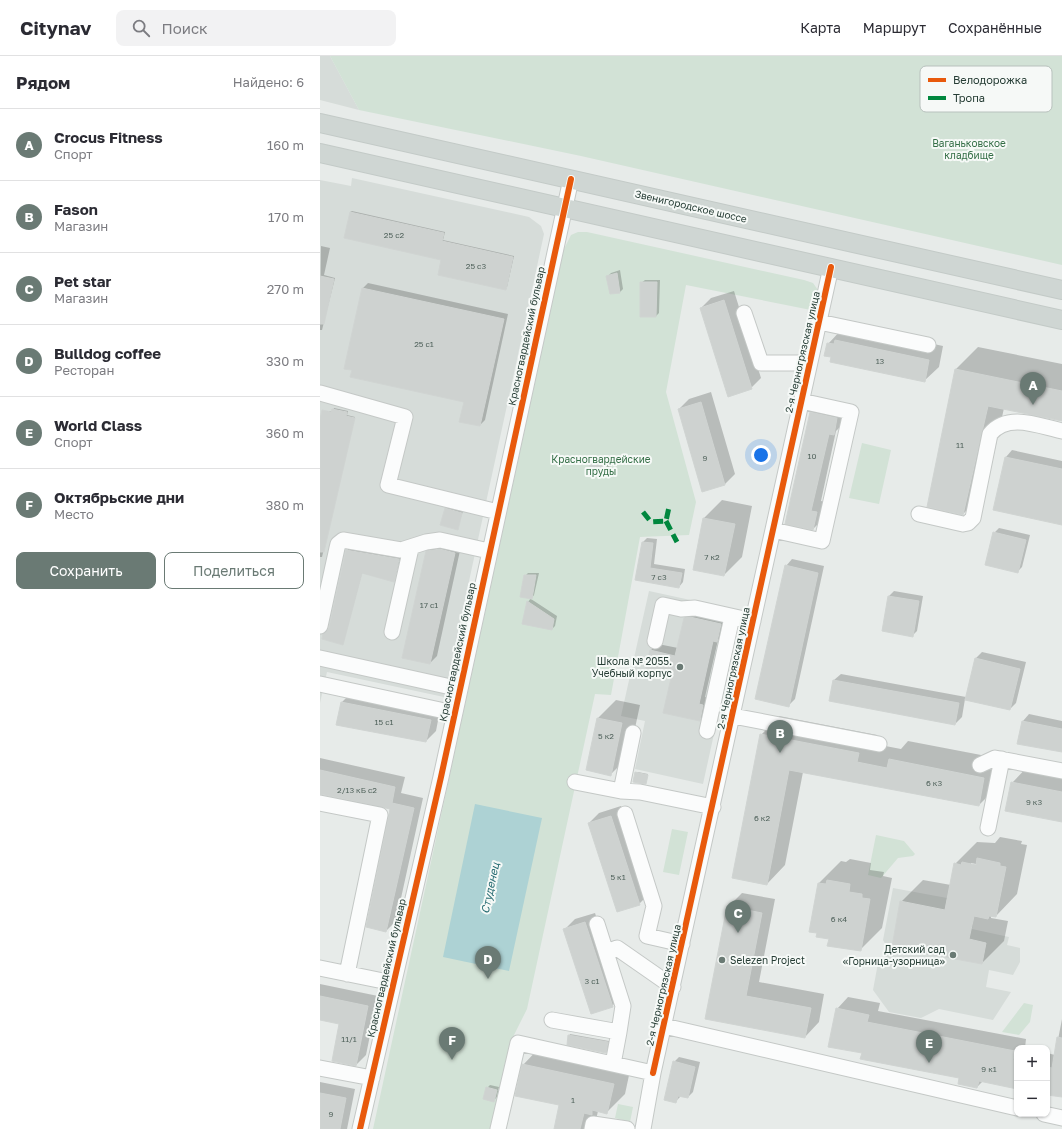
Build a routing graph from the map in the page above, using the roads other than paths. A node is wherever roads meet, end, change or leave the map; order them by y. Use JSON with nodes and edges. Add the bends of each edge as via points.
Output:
{"nodes":[{"id":1,"x":320,"y":123,"type":"edge"},
{"id":2,"x":320,"y":153,"type":"edge"},
{"id":3,"x":571,"y":179,"type":"junction"},
{"id":4,"x":564,"y":208,"type":"junction"},
{"id":5,"x":831,"y":267,"type":"junction"},
{"id":6,"x":1062,"y":290,"type":"edge"},
{"id":7,"x":744,"y":313,"type":"dead end"},
{"id":8,"x":1062,"y":320,"type":"edge"},
{"id":9,"x":819,"y":322,"type":"junction"},
{"id":10,"x":928,"y":345,"type":"dead end"},
{"id":11,"x":809,"y":364,"type":"junction"},
{"id":12,"x":320,"y":393,"type":"edge"},
{"id":13,"x":801,"y":401,"type":"junction"},
{"id":14,"x":1062,"y":430,"type":"edge"},
{"id":15,"x":498,"y":512,"type":"junction"},
{"id":16,"x":919,"y":514,"type":"dead end"},
{"id":17,"x":772,"y":530,"type":"junction"},
{"id":18,"x":411,"y":548,"type":"junction"},
{"id":19,"x":489,"y":551,"type":"junction"},
{"id":20,"x":732,"y":617,"type":"junction"},
{"id":21,"x":753,"y":621,"type":"junction"},
{"id":22,"x":320,"y":626,"type":"edge"},
{"id":23,"x":392,"y":632,"type":"dead end"},
{"id":24,"x":655,"y":641,"type":"dead end"},
{"id":25,"x":320,"y":658,"type":"edge"},
{"id":26,"x":320,"y":684,"type":"edge"},
{"id":27,"x":460,"y":689,"type":"junction"},
{"id":28,"x":454,"y":713,"type":"junction"},
{"id":29,"x":733,"y":716,"type":"junction"},
{"id":30,"x":707,"y":731,"type":"dead end"},
{"id":31,"x":633,"y":733,"type":"dead end"},
{"id":32,"x":879,"y":744,"type":"dead end"},
{"id":33,"x":1002,"y":759,"type":"junction"},
{"id":34,"x":980,"y":765,"type":"dead end"},
{"id":35,"x":1062,"y":771,"type":"edge"},
{"id":36,"x":575,"y":782,"type":"dead end"},
{"id":37,"x":620,"y":791,"type":"junction"},
{"id":38,"x":320,"y":803,"type":"edge"},
{"id":39,"x":713,"y":807,"type":"junction"},
{"id":40,"x":625,"y":814,"type":"dead end"},
{"id":41,"x":988,"y":828,"type":"dead end"},
{"id":42,"x":597,"y":924,"type":"dead end"},
{"id":43,"x":682,"y":944,"type":"junction"},
{"id":44,"x":606,"y":952,"type":"junction"},
{"id":45,"x":320,"y":968,"type":"edge"},
{"id":46,"x":347,"y":974,"type":"junction"},
{"id":47,"x":393,"y":983,"type":"junction"},
{"id":48,"x":673,"y":987,"type":"junction"},
{"id":49,"x":552,"y":1020,"type":"dead end"},
{"id":50,"x":664,"y":1026,"type":"junction"},
{"id":51,"x":619,"y":1032,"type":"junction"},
{"id":52,"x":613,"y":1064,"type":"junction"},
{"id":53,"x":320,"y":1068,"type":"edge"},
{"id":54,"x":653,"y":1073,"type":"junction"},
{"id":55,"x":372,"y":1078,"type":"junction"},
{"id":56,"x":1014,"y":1107,"type":"edge"},
{"id":57,"x":1050,"y":1115,"type":"edge"},
{"id":58,"x":1062,"y":1118,"type":"edge"},
{"id":59,"x":360,"y":1129,"type":"edge"},
{"id":60,"x":498,"y":1129,"type":"edge"},
{"id":61,"x":592,"y":1129,"type":"edge"},
{"id":62,"x":627,"y":1129,"type":"edge"},
{"id":63,"x":643,"y":1129,"type":"edge"}],
"edges":[{"from":1,"to":3,"type":"main road","name":"Звенигородское шоссе"},
{"from":2,"to":4,"type":"main road"},
{"from":3,"to":4,"type":"street","name":"Красногвардейский бульвар"},
{"from":3,"to":6,"type":"main road","name":"Звенигородское шоссе"},
{"from":4,"to":5,"type":"main road"},
{"from":4,"to":15,"type":"street","name":"Красногвардейский бульвар"},
{"from":5,"to":8,"type":"main road"},
{"from":5,"to":9,"type":"street","name":"2-я Черногрязская улица"},
{"from":7,"to":11,"type":"street","via":[[760,363]]},
{"from":9,"to":10,"type":"street"},
{"from":9,"to":11,"type":"street","name":"2-я Черногрязская улица"},
{"from":11,"to":13,"type":"street","name":"2-я Черногрязская улица"},
{"from":12,"to":15,"type":"street","via":[[405,417],[388,485]]},
{"from":13,"to":17,"type":"street","name":"2-я Черногрязская улица"},
{"from":13,"to":17,"type":"street","via":[[851,412],[822,541]]},
{"from":14,"to":16,"type":"street","via":[[1019,422],[1000,424],[990,434],[971,521],[963,524]]},
{"from":15,"to":19,"type":"street","name":"Красногвардейский бульвар"},
{"from":17,"to":21,"type":"street","name":"2-я Черногрязская улица"},
{"from":18,"to":19,"type":"street","via":[[440,540]]},
{"from":18,"to":22,"type":"street","via":[[393,549],[341,541],[337,548]]},
{"from":18,"to":23,"type":"street"},
{"from":19,"to":27,"type":"street","name":"Красногвардейский бульвар"},
{"from":20,"to":21,"type":"street"},
{"from":20,"to":24,"type":"street","via":[[695,608],[681,609],[663,605]]},
{"from":20,"to":30,"type":"street"},
{"from":21,"to":29,"type":"street","name":"2-я Черногрязская улица"},
{"from":25,"to":27,"type":"street"},
{"from":26,"to":28,"type":"street"},
{"from":27,"to":28,"type":"street","name":"Красногвардейский бульвар"},
{"from":28,"to":47,"type":"street","name":"Красногвардейский бульвар"},
{"from":29,"to":32,"type":"street"},
{"from":29,"to":39,"type":"street","name":"2-я Черногрязская улица"},
{"from":31,"to":37,"type":"street"},
{"from":33,"to":34,"type":"street","via":[[991,759]]},
{"from":33,"to":35,"type":"street"},
{"from":33,"to":41,"type":"street"},
{"from":36,"to":37,"type":"street"},
{"from":37,"to":39,"type":"street","via":[[640,792]]},
{"from":38,"to":46,"type":"street","via":[[380,815]]},
{"from":39,"to":43,"type":"street","name":"2-я Черногрязская улица"},
{"from":40,"to":43,"type":"street","via":[[654,906],[647,936]]},
{"from":42,"to":44,"type":"street"},
{"from":43,"to":48,"type":"street","name":"2-я Черногрязская улица"},
{"from":44,"to":48,"type":"street","via":[[617,948]]},
{"from":44,"to":51,"type":"street","via":[[623,1006]]},
{"from":45,"to":46,"type":"street"},
{"from":46,"to":47,"type":"street"},
{"from":47,"to":55,"type":"street","name":"Красногвардейский бульвар"},
{"from":48,"to":50,"type":"street","name":"2-я Черногрязская улица"},
{"from":49,"to":51,"type":"street"},
{"from":50,"to":54,"type":"street","name":"2-я Черногрязская улица"},
{"from":50,"to":56,"type":"street"},
{"from":51,"to":52,"type":"street"},
{"from":52,"to":54,"type":"street"},
{"from":52,"to":60,"type":"street","via":[[518,1043]]},
{"from":53,"to":55,"type":"street"},
{"from":54,"to":63,"type":"street","name":"2-я Черногрязская улица"},
{"from":55,"to":59,"type":"street","name":"Красногвардейский бульвар"},
{"from":57,"to":58,"type":"street"},
{"from":61,"to":62,"type":"street","via":[[593,1124]]}]}
